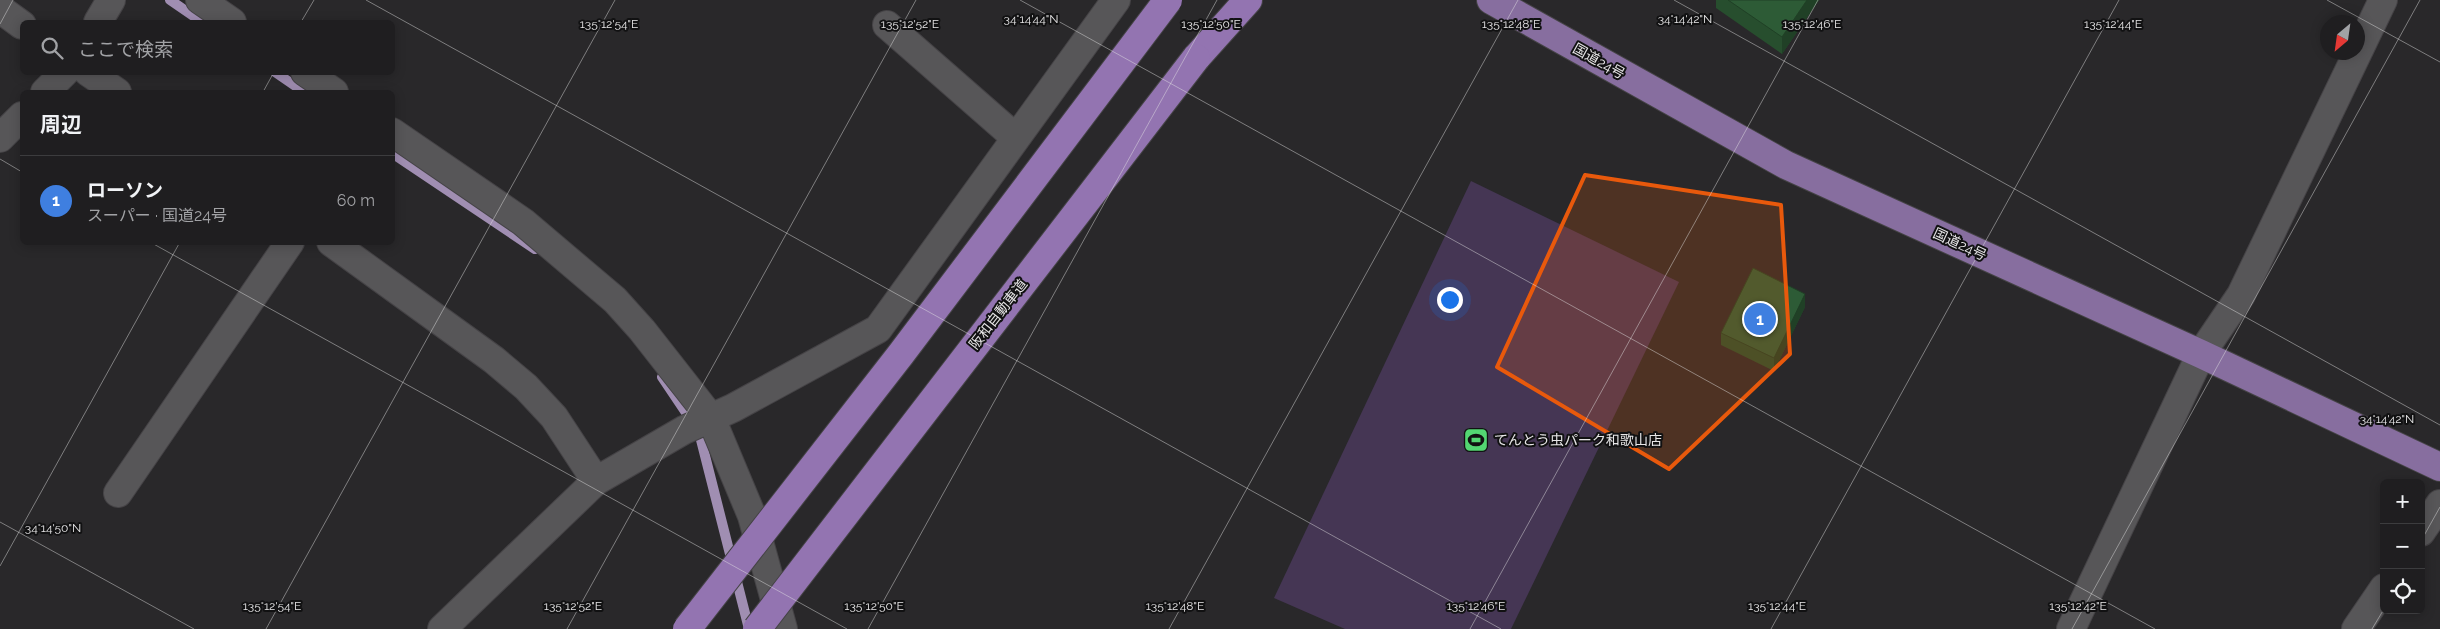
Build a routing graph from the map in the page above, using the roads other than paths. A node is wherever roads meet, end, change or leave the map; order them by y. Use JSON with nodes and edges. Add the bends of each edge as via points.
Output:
{"nodes":[{"id":1,"x":110,"y":0,"type":"edge"},
{"id":2,"x":200,"y":0,"type":"edge"},
{"id":3,"x":1116,"y":0,"type":"edge"},
{"id":4,"x":1168,"y":0,"type":"edge"},
{"id":5,"x":1239,"y":0,"type":"edge"},
{"id":6,"x":1248,"y":0,"type":"edge"},
{"id":7,"x":1491,"y":0,"type":"edge"},
{"id":8,"x":2383,"y":0,"type":"edge"},
{"id":9,"x":0,"y":9,"type":"edge"},
{"id":10,"x":99,"y":20,"type":"edge"},
{"id":11,"x":229,"y":20,"type":"edge"},
{"id":12,"x":20,"y":24,"type":"edge"},
{"id":13,"x":887,"y":25,"type":"dead end"},
{"id":14,"x":1196,"y":58,"type":"junction"},
{"id":15,"x":62,"y":75,"type":"edge"},
{"id":16,"x":92,"y":75,"type":"edge"},
{"id":17,"x":309,"y":75,"type":"edge"},
{"id":18,"x":47,"y":90,"type":"edge"},
{"id":19,"x":113,"y":90,"type":"edge"},
{"id":20,"x":331,"y":90,"type":"edge"},
{"id":21,"x":20,"y":118,"type":"edge"},
{"id":22,"x":395,"y":134,"type":"edge"},
{"id":23,"x":0,"y":138,"type":"edge"},
{"id":24,"x":1016,"y":138,"type":"junction"},
{"id":25,"x":288,"y":245,"type":"edge"},
{"id":26,"x":335,"y":245,"type":"edge"},
{"id":27,"x":2201,"y":354,"type":"junction"},
{"id":28,"x":699,"y":423,"type":"junction"},
{"id":29,"x":2440,"y":467,"type":"edge"},
{"id":30,"x":596,"y":481,"type":"junction"},
{"id":31,"x":118,"y":493,"type":"dead end"},
{"id":32,"x":2440,"y":504,"type":"edge"},
{"id":33,"x":2425,"y":526,"type":"edge"},
{"id":34,"x":2380,"y":594,"type":"edge"},
{"id":35,"x":442,"y":629,"type":"edge"},
{"id":36,"x":687,"y":629,"type":"edge"},
{"id":37,"x":757,"y":629,"type":"edge"},
{"id":38,"x":783,"y":629,"type":"edge"},
{"id":39,"x":2071,"y":629,"type":"edge"},
{"id":40,"x":2356,"y":629,"type":"edge"}],
"edges":[{"from":1,"to":10,"type":"street"},
{"from":2,"to":11,"type":"street"},
{"from":3,"to":24,"type":"street"},
{"from":4,"to":36,"type":"highway","bridge":true,"via":[[901,354]]},
{"from":5,"to":14,"type":"highway","name":"阪和自動車道"},
{"from":6,"to":14,"type":"highway"},
{"from":7,"to":27,"type":"highway","name":"国道24号","via":[[1786,165]]},
{"from":8,"to":27,"type":"street","via":[[2241,295]]},
{"from":9,"to":12,"type":"street"},
{"from":13,"to":24,"type":"street"},
{"from":14,"to":37,"type":"highway","name":"阪和自動車道","bridge":true},
{"from":15,"to":18,"type":"street"},
{"from":16,"to":19,"type":"street"},
{"from":17,"to":20,"type":"street"},
{"from":21,"to":23,"type":"street"},
{"from":22,"to":28,"type":"street","via":[[523,222],[615,300],[642,330]]},
{"from":24,"to":28,"type":"street","via":[[878,330]]},
{"from":25,"to":31,"type":"street"},
{"from":26,"to":30,"type":"street","via":[[494,360],[526,387],[554,417]]},
{"from":27,"to":29,"type":"highway","name":"国道24号"},
{"from":27,"to":39,"type":"street"},
{"from":28,"to":30,"type":"street"},
{"from":28,"to":38,"type":"street","via":[[752,516]]},
{"from":30,"to":35,"type":"street"},
{"from":32,"to":33,"type":"street"},
{"from":34,"to":40,"type":"street"}]}
